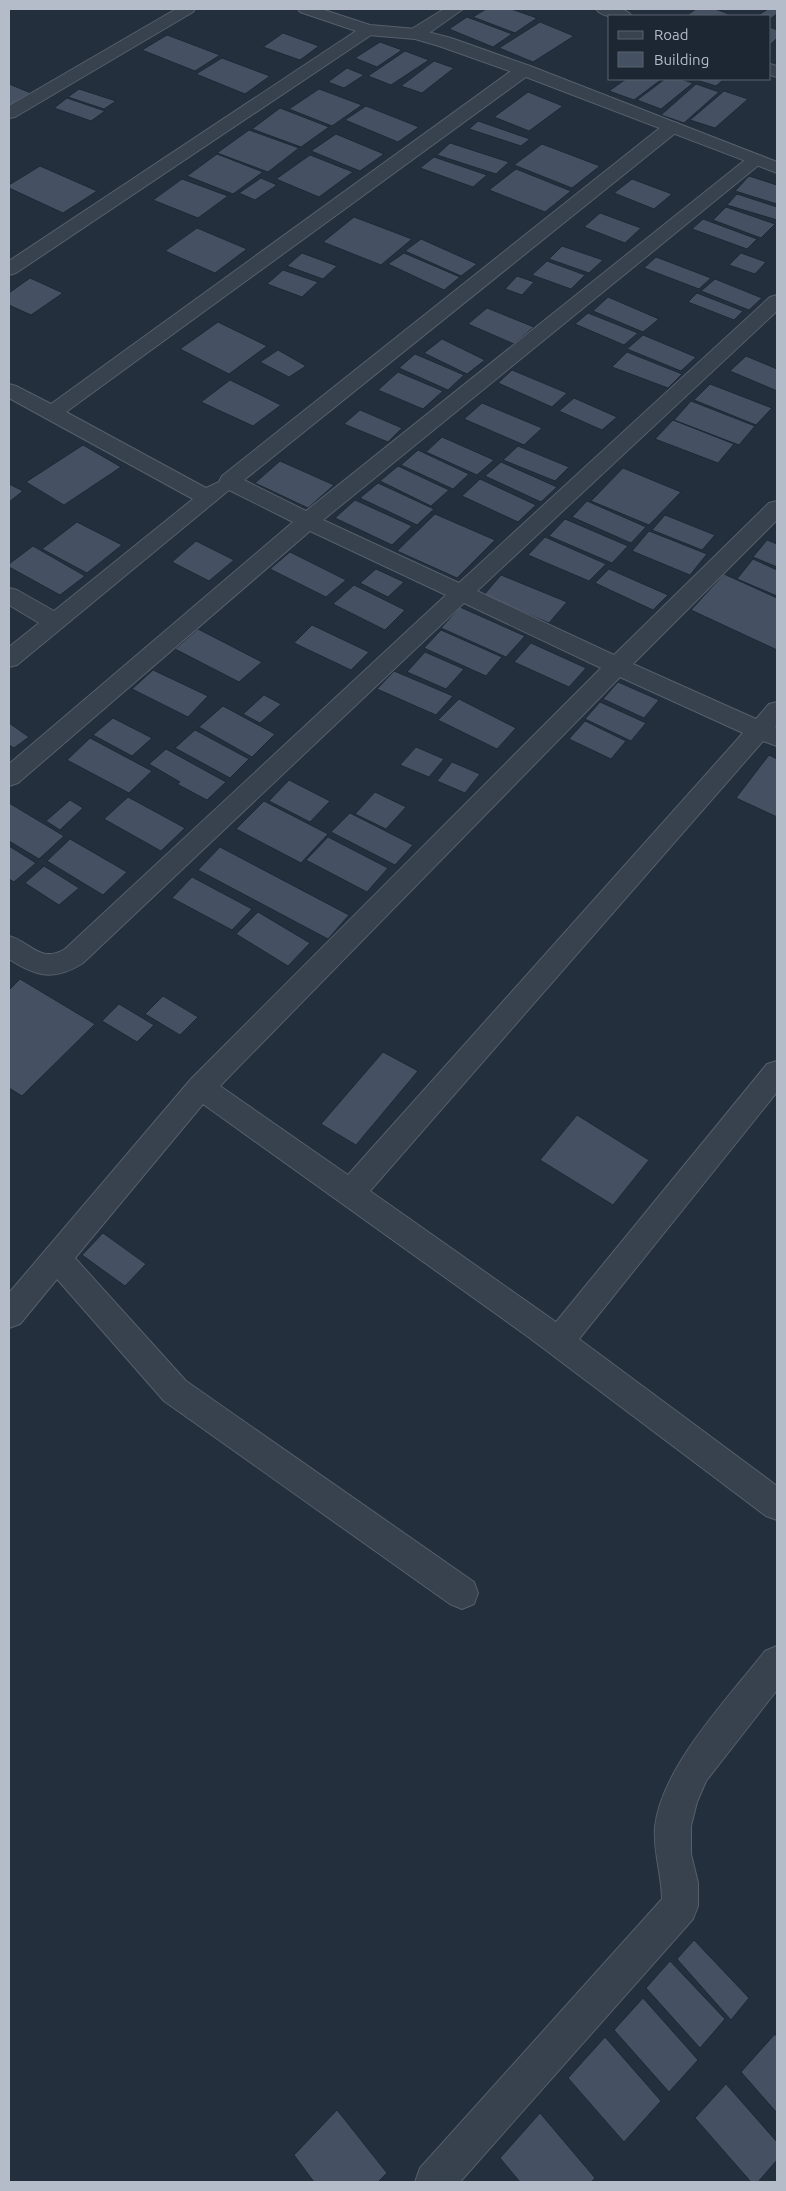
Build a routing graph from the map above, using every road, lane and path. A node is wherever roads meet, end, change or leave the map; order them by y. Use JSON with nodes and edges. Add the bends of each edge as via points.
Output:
{"nodes":[{"id":1,"x":187,"y":9,"type":"edge"},
{"id":2,"x":306,"y":9,"type":"edge"},
{"id":3,"x":455,"y":9,"type":"edge"},
{"id":4,"x":604,"y":9,"type":"edge"},
{"id":5,"x":621,"y":15,"type":"edge"},
{"id":6,"x":368,"y":30,"type":"junction"},
{"id":7,"x":416,"y":34,"type":"junction"},
{"id":8,"x":524,"y":70,"type":"junction"},
{"id":9,"x":9,"y":112,"type":"edge"},
{"id":10,"x":672,"y":127,"type":"junction"},
{"id":11,"x":756,"y":160,"type":"junction"},
{"id":12,"x":777,"y":168,"type":"edge"},
{"id":13,"x":9,"y":269,"type":"edge"},
{"id":14,"x":777,"y":301,"type":"edge"},
{"id":15,"x":9,"y":390,"type":"edge"},
{"id":16,"x":52,"y":413,"type":"junction"},
{"id":17,"x":229,"y":481,"type":"junction"},
{"id":18,"x":208,"y":498,"type":"junction"},
{"id":19,"x":777,"y":508,"type":"edge"},
{"id":20,"x":308,"y":521,"type":"junction"},
{"id":21,"x":461,"y":594,"type":"junction"},
{"id":22,"x":9,"y":595,"type":"edge"},
{"id":23,"x":55,"y":622,"type":"junction"},
{"id":24,"x":9,"y":659,"type":"edge"},
{"id":25,"x":617,"y":666,"type":"junction"},
{"id":26,"x":777,"y":710,"type":"edge"},
{"id":27,"x":768,"y":734,"type":"edge"},
{"id":28,"x":9,"y":777,"type":"edge"},
{"id":29,"x":12,"y":953,"type":"edge"},
{"id":30,"x":777,"y":1072,"type":"edge"},
{"id":31,"x":200,"y":1087,"type":"junction"},
{"id":32,"x":350,"y":1193,"type":"junction"},
{"id":33,"x":56,"y":1256,"type":"junction"},
{"id":34,"x":9,"y":1315,"type":"edge"},
{"id":35,"x":558,"y":1342,"type":"junction"},
{"id":36,"x":777,"y":1506,"type":"edge"},
{"id":37,"x":462,"y":1593,"type":"dead end"},
{"id":38,"x":777,"y":1663,"type":"edge"},
{"id":39,"x":434,"y":2182,"type":"edge"}],
"edges":[{"from":1,"to":9,"type":"street"},
{"from":2,"to":6,"type":"street"},
{"from":3,"to":7,"type":"street"},
{"from":4,"to":5,"type":"street"},
{"from":6,"to":7,"type":"street"},
{"from":6,"to":13,"type":"street"},
{"from":7,"to":8,"type":"street"},
{"from":8,"to":10,"type":"street"},
{"from":8,"to":16,"type":"street"},
{"from":10,"to":11,"type":"street"},
{"from":10,"to":17,"type":"street"},
{"from":11,"to":12,"type":"street"},
{"from":11,"to":20,"type":"street"},
{"from":14,"to":21,"type":"street"},
{"from":15,"to":16,"type":"street"},
{"from":16,"to":18,"type":"street"},
{"from":17,"to":18,"type":"street"},
{"from":17,"to":20,"type":"street"},
{"from":18,"to":23,"type":"street"},
{"from":19,"to":25,"type":"street"},
{"from":20,"to":21,"type":"street"},
{"from":20,"to":28,"type":"street"},
{"from":21,"to":25,"type":"street"},
{"from":21,"to":29,"type":"street","via":[[74,956],[54,967]]},
{"from":22,"to":23,"type":"street"},
{"from":23,"to":24,"type":"street"},
{"from":25,"to":27,"type":"street"},
{"from":25,"to":31,"type":"street"},
{"from":26,"to":27,"type":"street"},
{"from":27,"to":32,"type":"street"},
{"from":30,"to":35,"type":"street"},
{"from":31,"to":32,"type":"street"},
{"from":31,"to":33,"type":"street"},
{"from":32,"to":35,"type":"street"},
{"from":33,"to":34,"type":"street"},
{"from":33,"to":37,"type":"street","via":[[175,1390]]},
{"from":35,"to":36,"type":"street"},
{"from":38,"to":39,"type":"street","via":[[694,1769],[680,1799],[673,1826],[673,1854],[680,1883],[680,1906]]}]}
